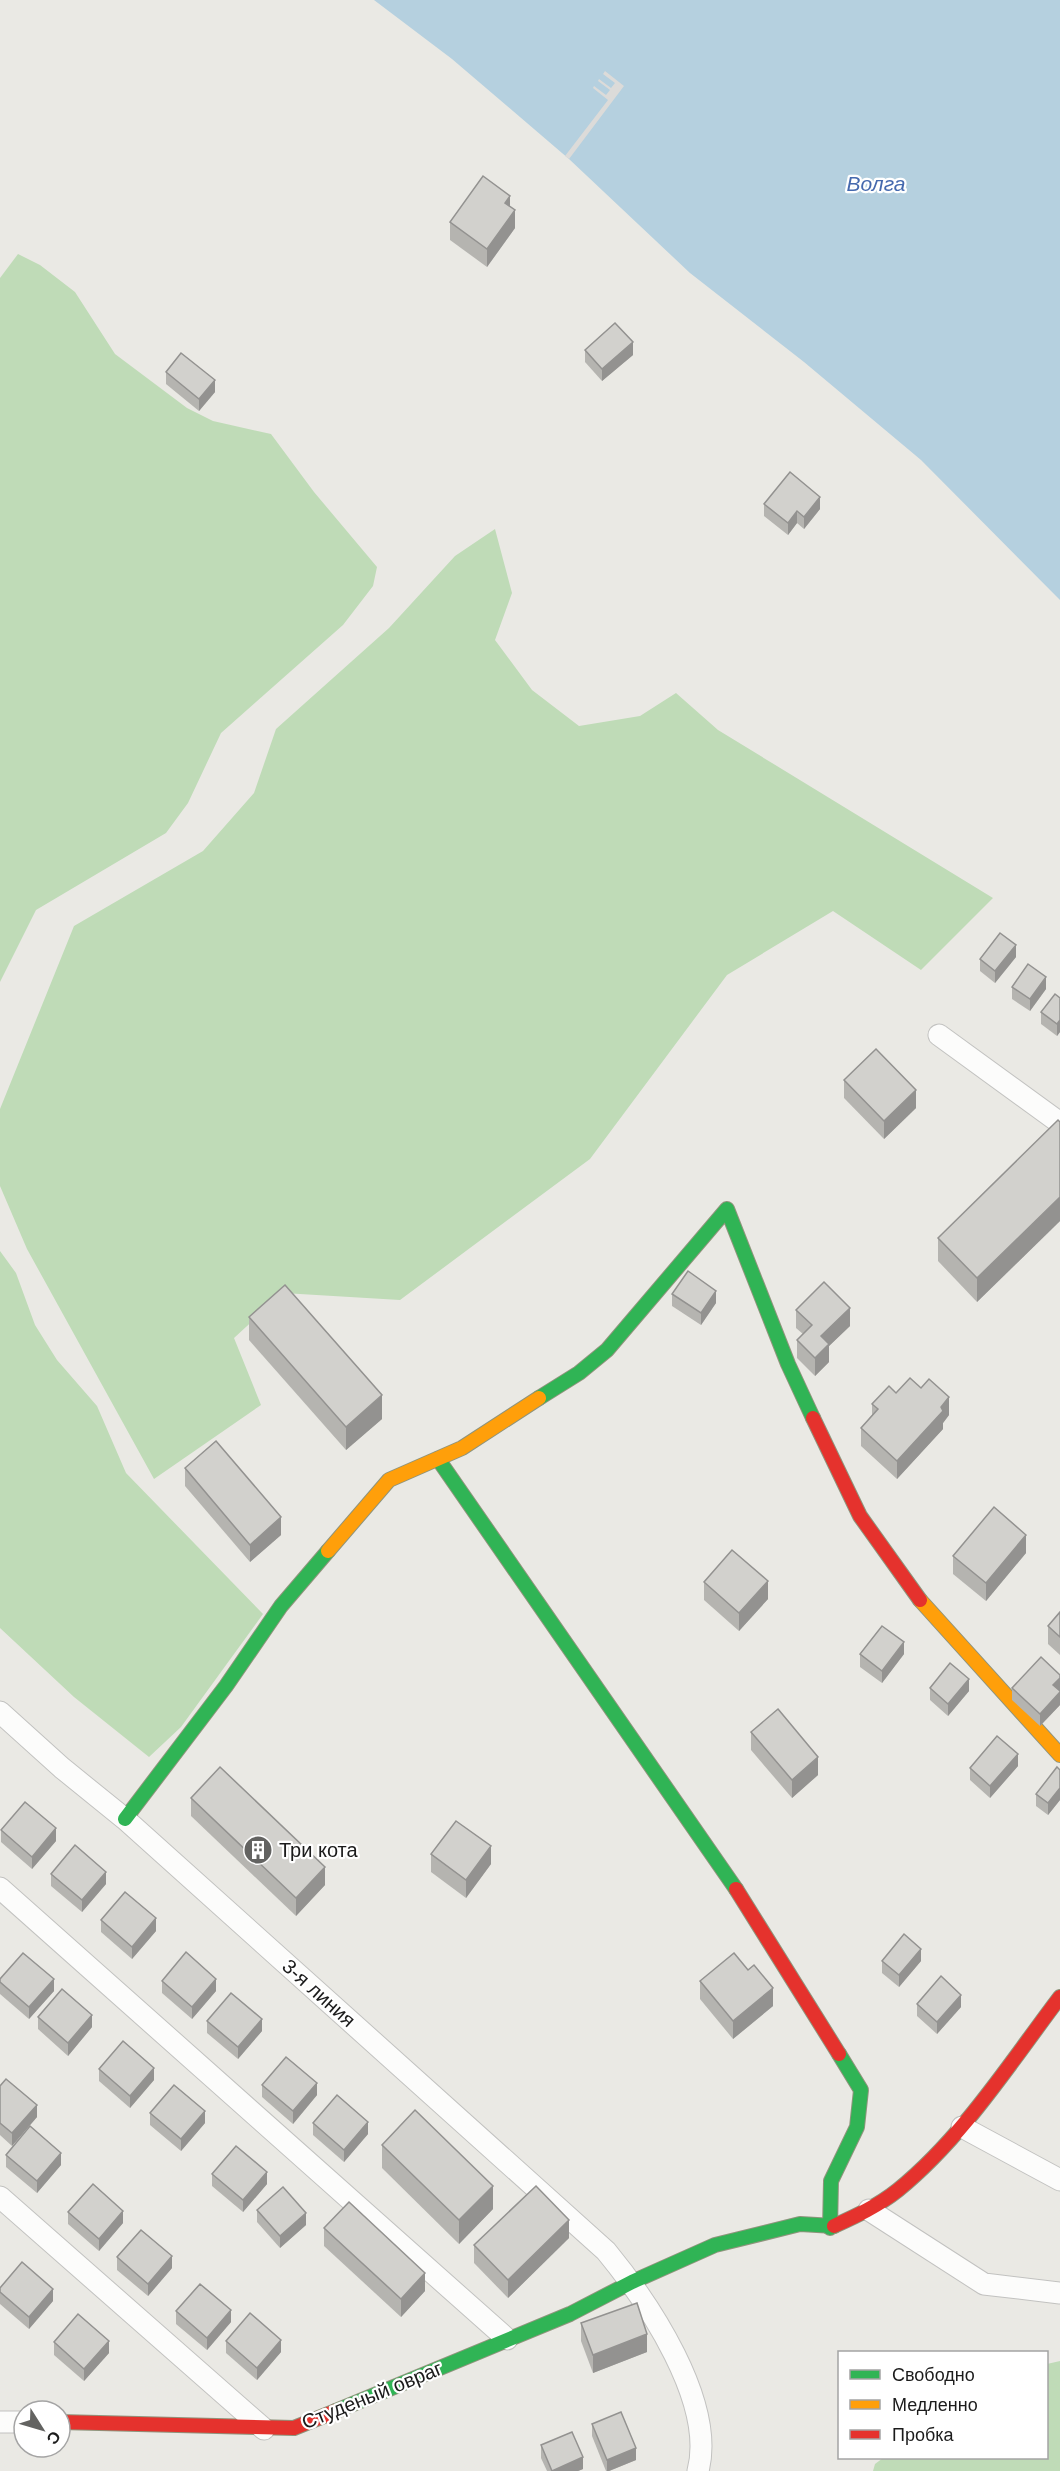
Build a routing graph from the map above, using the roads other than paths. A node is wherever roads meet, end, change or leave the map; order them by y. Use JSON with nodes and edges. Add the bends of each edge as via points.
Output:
{"nodes":[{"id":1,"x":939,"y":1035,"type":"dead end"},
{"id":2,"x":1060,"y":1123,"type":"edge"},
{"id":3,"x":438,"y":1459,"type":"junction"},
{"id":4,"x":0,"y":1712,"type":"edge"},
{"id":5,"x":1060,"y":1755,"type":"edge"},
{"id":6,"x":124,"y":1819,"type":"junction"},
{"id":7,"x":0,"y":1888,"type":"edge"},
{"id":8,"x":1060,"y":1997,"type":"edge"},
{"id":9,"x":962,"y":2127,"type":"junction"},
{"id":10,"x":1060,"y":2180,"type":"edge"},
{"id":11,"x":0,"y":2197,"type":"edge"},
{"id":12,"x":869,"y":2210,"type":"junction"},
{"id":13,"x":830,"y":2228,"type":"junction"},
{"id":14,"x":632,"y":2282,"type":"junction"},
{"id":15,"x":1060,"y":2294,"type":"edge"},
{"id":16,"x":507,"y":2340,"type":"junction"},
{"id":17,"x":72,"y":2422,"type":"edge"},
{"id":18,"x":264,"y":2429,"type":"junction"},
{"id":19,"x":698,"y":2471,"type":"edge"}],
"edges":[{"from":1,"to":2,"type":"street"},
{"from":3,"to":5,"type":"street","via":[[462,1448],[579,1373],[607,1350],[727,1209],[788,1364],[860,1516],[909,1588]]},
{"from":3,"to":6,"type":"street","via":[[389,1480],[281,1606]]},
{"from":3,"to":13,"type":"street","via":[[748,1907],[861,2090],[857,2127],[831,2181]]},
{"from":4,"to":6,"type":"street","name":"3-я линия"},
{"from":6,"to":14,"type":"street","name":"3-я линия","via":[[606,2251]]},
{"from":7,"to":16,"type":"street"},
{"from":8,"to":9,"type":"street"},
{"from":9,"to":10,"type":"street"},
{"from":9,"to":12,"type":"street","via":[[898,2190]]},
{"from":11,"to":18,"type":"street"},
{"from":12,"to":13,"type":"street"},
{"from":12,"to":15,"type":"street","via":[[984,2284]]},
{"from":13,"to":14,"type":"street","name":"Студеный овраг","via":[[800,2224],[715,2246]]},
{"from":14,"to":16,"type":"street","name":"Студеный овраг"},
{"from":14,"to":19,"type":"street","name":"3-я линия","via":[[667,2337],[686,2383],[699,2421],[702,2455]]},
{"from":16,"to":18,"type":"street","name":"Студеный овраг","via":[[294,2428]]},
{"from":17,"to":18,"type":"street","name":"Студеный овраг"}]}
